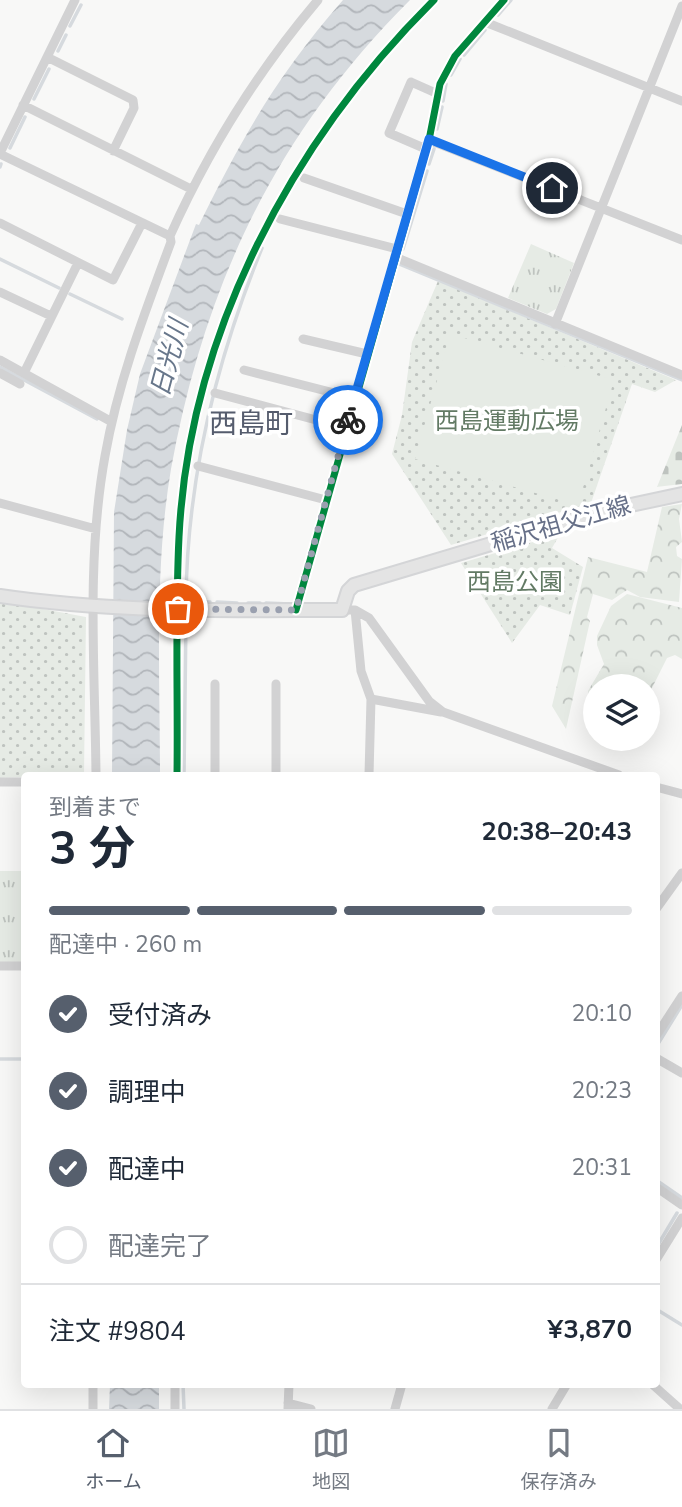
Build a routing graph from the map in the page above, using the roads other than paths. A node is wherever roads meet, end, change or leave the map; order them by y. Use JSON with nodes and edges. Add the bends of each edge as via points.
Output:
{"nodes":[{"id":1,"x":75,"y":0,"type":"edge"},
{"id":2,"x":317,"y":0,"type":"edge"},
{"id":3,"x":434,"y":0,"type":"edge"},
{"id":4,"x":504,"y":0,"type":"edge"},
{"id":5,"x":682,"y":6,"type":"edge"},
{"id":6,"x":485,"y":22,"type":"junction"},
{"id":7,"x":47,"y":57,"type":"junction"},
{"id":8,"x":649,"y":88,"type":"junction"},
{"id":9,"x":438,"y":94,"type":"junction"},
{"id":10,"x":682,"y":101,"type":"edge"},
{"id":11,"x":23,"y":105,"type":"junction"},
{"id":12,"x":428,"y":144,"type":"junction"},
{"id":13,"x":113,"y":150,"type":"junction"},
{"id":14,"x":0,"y":154,"type":"edge"},
{"id":15,"x":304,"y":178,"type":"dead end"},
{"id":16,"x":191,"y":189,"type":"junction"},
{"id":17,"x":601,"y":208,"type":"junction"},
{"id":18,"x":407,"y":214,"type":"junction"},
{"id":19,"x":281,"y":219,"type":"dead end"},
{"id":20,"x":0,"y":223,"type":"edge"},
{"id":21,"x":142,"y":223,"type":"junction"},
{"id":22,"x":170,"y":236,"type":"junction"},
{"id":23,"x":682,"y":240,"type":"edge"},
{"id":24,"x":396,"y":253,"type":"junction"},
{"id":25,"x":78,"y":263,"type":"junction"},
{"id":26,"x":0,"y":292,"type":"edge"},
{"id":27,"x":51,"y":316,"type":"junction"},
{"id":28,"x":555,"y":324,"type":"junction"},
{"id":29,"x":303,"y":339,"type":"dead end"},
{"id":30,"x":367,"y":354,"type":"junction"},
{"id":31,"x":0,"y":360,"type":"edge"},
{"id":32,"x":244,"y":370,"type":"dead end"},
{"id":33,"x":0,"y":373,"type":"edge"},
{"id":34,"x":24,"y":373,"type":"junction"},
{"id":35,"x":682,"y":375,"type":"edge"},
{"id":36,"x":20,"y":384,"type":"dead end"},
{"id":37,"x":215,"y":393,"type":"dead end"},
{"id":38,"x":354,"y":398,"type":"junction"},
{"id":39,"x":112,"y":422,"type":"junction"},
{"id":40,"x":346,"y":428,"type":"junction"},
{"id":41,"x":198,"y":466,"type":"dead end"},
{"id":42,"x":682,"y":494,"type":"edge"},
{"id":43,"x":326,"y":500,"type":"junction"},
{"id":44,"x":0,"y":503,"type":"edge"},
{"id":45,"x":96,"y":529,"type":"junction"},
{"id":46,"x":0,"y":596,"type":"edge"},
{"id":47,"x":96,"y":607,"type":"junction"},
{"id":48,"x":177,"y":609,"type":"junction"},
{"id":49,"x":296,"y":610,"type":"junction"},
{"id":50,"x":348,"y":610,"type":"junction"},
{"id":51,"x":215,"y":684,"type":"dead end"},
{"id":52,"x":276,"y":684,"type":"dead end"},
{"id":53,"x":371,"y":699,"type":"junction"},
{"id":54,"x":443,"y":712,"type":"junction"},
{"id":55,"x":96,"y":772,"type":"edge"},
{"id":56,"x":177,"y":772,"type":"edge"},
{"id":57,"x":215,"y":772,"type":"edge"},
{"id":58,"x":276,"y":772,"type":"edge"},
{"id":59,"x":369,"y":772,"type":"edge"},
{"id":60,"x":611,"y":772,"type":"edge"},
{"id":61,"x":0,"y":782,"type":"edge"},
{"id":62,"x":21,"y":782,"type":"edge"},
{"id":63,"x":660,"y":789,"type":"edge"},
{"id":64,"x":682,"y":794,"type":"edge"},
{"id":65,"x":682,"y":874,"type":"edge"},
{"id":66,"x":660,"y":904,"type":"edge"},
{"id":67,"x":0,"y":966,"type":"edge"},
{"id":68,"x":21,"y":966,"type":"edge"},
{"id":69,"x":682,"y":996,"type":"edge"},
{"id":70,"x":660,"y":1030,"type":"edge"},
{"id":71,"x":660,"y":1060,"type":"edge"},
{"id":72,"x":682,"y":1073,"type":"edge"},
{"id":73,"x":660,"y":1189,"type":"edge"},
{"id":74,"x":682,"y":1205,"type":"edge"},
{"id":75,"x":680,"y":1224,"type":"edge"},
{"id":76,"x":660,"y":1254,"type":"edge"},
{"id":77,"x":93,"y":1388,"type":"edge"},
{"id":78,"x":175,"y":1388,"type":"edge"},
{"id":79,"x":289,"y":1388,"type":"edge"},
{"id":80,"x":401,"y":1388,"type":"edge"},
{"id":81,"x":564,"y":1388,"type":"edge"},
{"id":82,"x":656,"y":1388,"type":"edge"},
{"id":83,"x":288,"y":1406,"type":"edge"},
{"id":84,"x":675,"y":1407,"type":"edge"},
{"id":85,"x":93,"y":1409,"type":"edge"},
{"id":86,"x":175,"y":1409,"type":"edge"},
{"id":87,"x":311,"y":1409,"type":"edge"},
{"id":88,"x":395,"y":1409,"type":"edge"},
{"id":89,"x":552,"y":1409,"type":"edge"}],
"edges":[{"from":1,"to":7,"type":"street"},
{"from":2,"to":16,"type":"street","via":[[254,82]]},
{"from":3,"to":48,"type":"street","via":[[378,58],[329,123],[280,201],[238,285],[215,353],[187,472]]},
{"from":4,"to":6,"type":"street"},
{"from":5,"to":8,"type":"street"},
{"from":6,"to":8,"type":"street"},
{"from":6,"to":9,"type":"street","via":[[455,56]]},
{"from":7,"to":11,"type":"street"},
{"from":7,"to":13,"type":"street","via":[[134,100]]},
{"from":8,"to":10,"type":"street"},
{"from":8,"to":17,"type":"street"},
{"from":9,"to":12,"type":"street"},
{"from":9,"to":12,"type":"street","via":[[411,82],[389,133]]},
{"from":11,"to":13,"type":"street"},
{"from":11,"to":14,"type":"street"},
{"from":12,"to":17,"type":"street"},
{"from":12,"to":18,"type":"street"},
{"from":13,"to":16,"type":"street"},
{"from":14,"to":21,"type":"street"},
{"from":15,"to":18,"type":"street"},
{"from":16,"to":22,"type":"street"},
{"from":17,"to":23,"type":"street"},
{"from":17,"to":28,"type":"street"},
{"from":18,"to":24,"type":"street"},
{"from":19,"to":24,"type":"street"},
{"from":20,"to":25,"type":"street"},
{"from":21,"to":22,"type":"street"},
{"from":21,"to":25,"type":"street","via":[[113,280]]},
{"from":22,"to":39,"type":"street"},
{"from":24,"to":28,"type":"street"},
{"from":24,"to":30,"type":"street"},
{"from":25,"to":27,"type":"street"},
{"from":26,"to":27,"type":"street"},
{"from":27,"to":34,"type":"street"},
{"from":28,"to":35,"type":"street"},
{"from":29,"to":30,"type":"street"},
{"from":30,"to":38,"type":"street"},
{"from":31,"to":34,"type":"street"},
{"from":32,"to":38,"type":"street"},
{"from":33,"to":36,"type":"street"},
{"from":34,"to":39,"type":"street"},
{"from":37,"to":40,"type":"street"},
{"from":38,"to":40,"type":"street"},
{"from":39,"to":45,"type":"street"},
{"from":40,"to":43,"type":"street"},
{"from":41,"to":43,"type":"street"},
{"from":42,"to":50,"type":"main road","name":"稲沢祖父江線","via":[[598,512],[354,585]]},
{"from":43,"to":49,"type":"street"},
{"from":44,"to":45,"type":"street"},
{"from":45,"to":47,"type":"street"},
{"from":46,"to":47,"type":"main road"},
{"from":47,"to":48,"type":"main road"},
{"from":47,"to":55,"type":"street"},
{"from":48,"to":49,"type":"main road"},
{"from":48,"to":56,"type":"street"},
{"from":49,"to":50,"type":"main road"},
{"from":50,"to":53,"type":"street"},
{"from":50,"to":54,"type":"street","via":[[369,618],[429,701]]},
{"from":51,"to":57,"type":"street"},
{"from":52,"to":58,"type":"street"},
{"from":53,"to":54,"type":"street"},
{"from":53,"to":59,"type":"street"},
{"from":54,"to":60,"type":"street"},
{"from":61,"to":62,"type":"street"},
{"from":63,"to":64,"type":"street"},
{"from":65,"to":66,"type":"street"},
{"from":67,"to":68,"type":"street"},
{"from":69,"to":70,"type":"street"},
{"from":71,"to":72,"type":"street"},
{"from":73,"to":74,"type":"street"},
{"from":75,"to":76,"type":"street"},
{"from":77,"to":85,"type":"street"},
{"from":78,"to":86,"type":"street"},
{"from":79,"to":83,"type":"street"},
{"from":80,"to":88,"type":"street"},
{"from":81,"to":89,"type":"street"},
{"from":82,"to":84,"type":"street"},
{"from":83,"to":87,"type":"street"}]}
